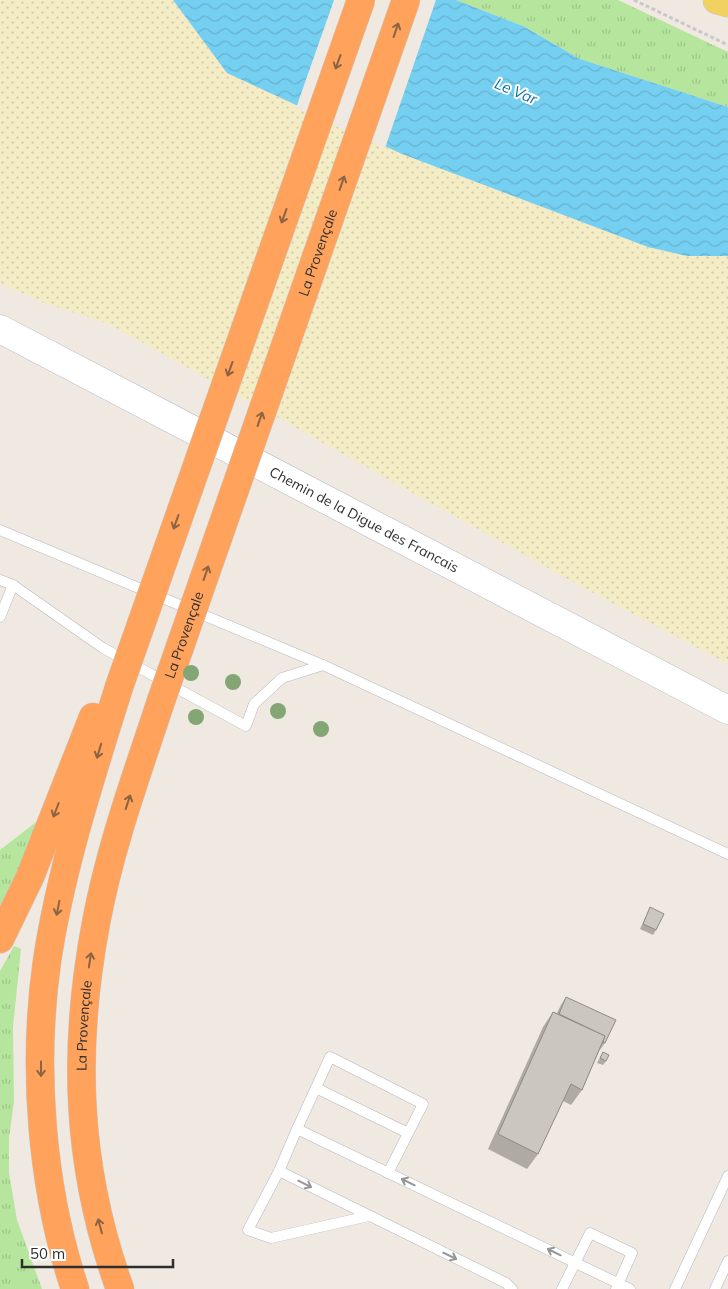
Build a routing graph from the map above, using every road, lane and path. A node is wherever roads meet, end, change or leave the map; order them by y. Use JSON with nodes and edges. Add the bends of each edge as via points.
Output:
{"nodes":[{"id":1,"x":360,"y":0,"type":"edge"},
{"id":2,"x":406,"y":0,"type":"edge"},
{"id":3,"x":634,"y":0,"type":"edge"},
{"id":4,"x":728,"y":45,"type":"edge"},
{"id":5,"x":0,"y":329,"type":"edge"},
{"id":6,"x":0,"y":530,"type":"edge"},
{"id":7,"x":0,"y":580,"type":"edge"},
{"id":8,"x":13,"y":585,"type":"junction"},
{"id":9,"x":0,"y":617,"type":"edge"},
{"id":10,"x":323,"y":665,"type":"junction"},
{"id":11,"x":113,"y":685,"type":"junction"},
{"id":12,"x":728,"y":710,"type":"edge"},
{"id":13,"x":728,"y":854,"type":"edge"},
{"id":14,"x":0,"y":940,"type":"edge"},
{"id":15,"x":316,"y":1088,"type":"junction"},
{"id":16,"x":298,"y":1129,"type":"junction"},
{"id":17,"x":408,"y":1133,"type":"junction"},
{"id":18,"x":279,"y":1171,"type":"junction"},
{"id":19,"x":388,"y":1173,"type":"junction"},
{"id":20,"x":728,"y":1176,"type":"edge"},
{"id":21,"x":369,"y":1216,"type":"junction"},
{"id":22,"x":575,"y":1262,"type":"junction"},
{"id":23,"x":728,"y":1262,"type":"edge"},
{"id":24,"x":119,"y":1283,"type":"edge"},
{"id":25,"x":617,"y":1286,"type":"edge"},
{"id":26,"x":75,"y":1289,"type":"edge"},
{"id":27,"x":512,"y":1289,"type":"edge"},
{"id":28,"x":562,"y":1289,"type":"edge"},
{"id":29,"x":630,"y":1289,"type":"edge"},
{"id":30,"x":675,"y":1289,"type":"edge"},
{"id":31,"x":715,"y":1289,"type":"edge"}],
"edges":[{"from":1,"to":11,"type":"highway","one_way":true,"bridge":true,"via":[[156,577]]},
{"from":24,"to":2,"type":"highway","name":"La Provençale","one_way":true,"bridge":true,"via":[[100,1226],[88,1170],[81,1095],[84,997],[96,922],[125,810],[161,701]]},
{"from":3,"to":4,"type":"path"},
{"from":5,"to":12,"type":"main road","name":"Chemin de la Digue des Francais"},
{"from":6,"to":10,"type":"lane"},
{"from":7,"to":8,"type":"lane"},
{"from":8,"to":9,"type":"lane"},
{"from":8,"to":10,"type":"lane","via":[[103,648],[246,726],[254,704],[282,678]]},
{"from":10,"to":13,"type":"lane"},
{"from":11,"to":14,"type":"highway","one_way":true,"via":[[73,766],[30,877]]},
{"from":11,"to":26,"type":"highway","one_way":true,"via":[[63,880],[47,961],[41,1019],[43,1132],[50,1192]]},
{"from":15,"to":16,"type":"lane"},
{"from":15,"to":17,"type":"lane"},
{"from":15,"to":17,"type":"lane","via":[[330,1057],[423,1104]]},
{"from":16,"to":18,"type":"lane"},
{"from":16,"to":19,"type":"lane"},
{"from":17,"to":19,"type":"lane"},
{"from":18,"to":21,"type":"lane","one_way":true},
{"from":18,"to":21,"type":"lane","via":[[248,1230],[271,1238]]},
{"from":22,"to":19,"type":"lane","one_way":true},
{"from":20,"to":30,"type":"lane"},
{"from":21,"to":27,"type":"lane","one_way":true,"via":[[506,1283]]},
{"from":22,"to":25,"type":"lane"},
{"from":22,"to":25,"type":"lane","via":[[590,1233],[632,1253]]},
{"from":22,"to":28,"type":"lane"},
{"from":23,"to":31,"type":"lane"},
{"from":25,"to":29,"type":"lane"}]}
